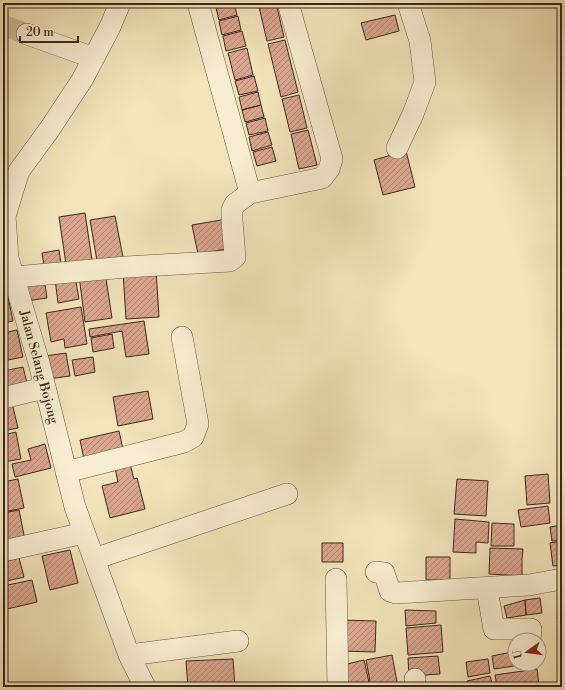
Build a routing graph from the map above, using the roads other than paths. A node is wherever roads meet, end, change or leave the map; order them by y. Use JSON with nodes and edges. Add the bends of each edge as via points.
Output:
{"nodes":[{"id":1,"x":120,"y":3,"type":"edge"},
{"id":2,"x":198,"y":3,"type":"edge"},
{"id":3,"x":288,"y":3,"type":"edge"},
{"id":4,"x":408,"y":3,"type":"edge"},
{"id":5,"x":27,"y":34,"type":"tunnel mouth"},
{"id":6,"x":94,"y":58,"type":"junction"},
{"id":7,"x":397,"y":148,"type":"dead end"},
{"id":8,"x":250,"y":193,"type":"junction"},
{"id":9,"x":14,"y":277,"type":"junction"},
{"id":10,"x":182,"y":337,"type":"dead end"},
{"id":11,"x":44,"y":388,"type":"junction"},
{"id":12,"x":3,"y":398,"type":"edge"},
{"id":13,"x":66,"y":472,"type":"junction"},
{"id":14,"x":287,"y":494,"type":"dead end"},
{"id":15,"x":84,"y":533,"type":"junction"},
{"id":16,"x":3,"y":551,"type":"edge"},
{"id":17,"x":94,"y":559,"type":"junction"},
{"id":18,"x":376,"y":572,"type":"dead end"},
{"id":19,"x":562,"y":578,"type":"edge"},
{"id":20,"x":336,"y":579,"type":"dead end"},
{"id":21,"x":487,"y":589,"type":"junction"},
{"id":22,"x":531,"y":632,"type":"edge"},
{"id":23,"x":238,"y":641,"type":"dead end"},
{"id":24,"x":129,"y":655,"type":"junction"},
{"id":25,"x":145,"y":687,"type":"edge"},
{"id":26,"x":338,"y":687,"type":"edge"}],
"edges":[{"from":1,"to":6,"type":"street","name":"Jalan Selang Bojong"},
{"from":2,"to":8,"type":"street"},
{"from":3,"to":8,"type":"street","via":[[332,158],[329,169],[322,178]]},
{"from":4,"to":7,"type":"street","via":[[420,41],[425,82]]},
{"from":5,"to":6,"type":"street"},
{"from":6,"to":9,"type":"street","name":"Jalan Selang Bojong","via":[[49,130],[19,171],[4,216],[8,258]]},
{"from":8,"to":9,"type":"street","via":[[235,204],[232,210],[235,257],[230,261]]},
{"from":9,"to":11,"type":"street","name":"Jalan Selang Bojong"},
{"from":10,"to":13,"type":"street","via":[[198,424],[193,437],[184,442]]},
{"from":11,"to":12,"type":"street"},
{"from":11,"to":13,"type":"street","name":"Jalan Selang Bojong"},
{"from":13,"to":15,"type":"street","name":"Jalan Selang Bojong"},
{"from":14,"to":17,"type":"street"},
{"from":15,"to":16,"type":"street"},
{"from":15,"to":17,"type":"street","name":"Jalan Selang Bojong"},
{"from":17,"to":24,"type":"street","name":"Jalan Selang Bojong"},
{"from":18,"to":21,"type":"street","via":[[384,573],[390,591],[396,593]]},
{"from":19,"to":21,"type":"street","via":[[529,585]]},
{"from":20,"to":26,"type":"street"},
{"from":21,"to":22,"type":"street","via":[[494,629],[531,629]]},
{"from":23,"to":24,"type":"street"},
{"from":24,"to":25,"type":"street","name":"Jalan Selang Bojong"}]}
